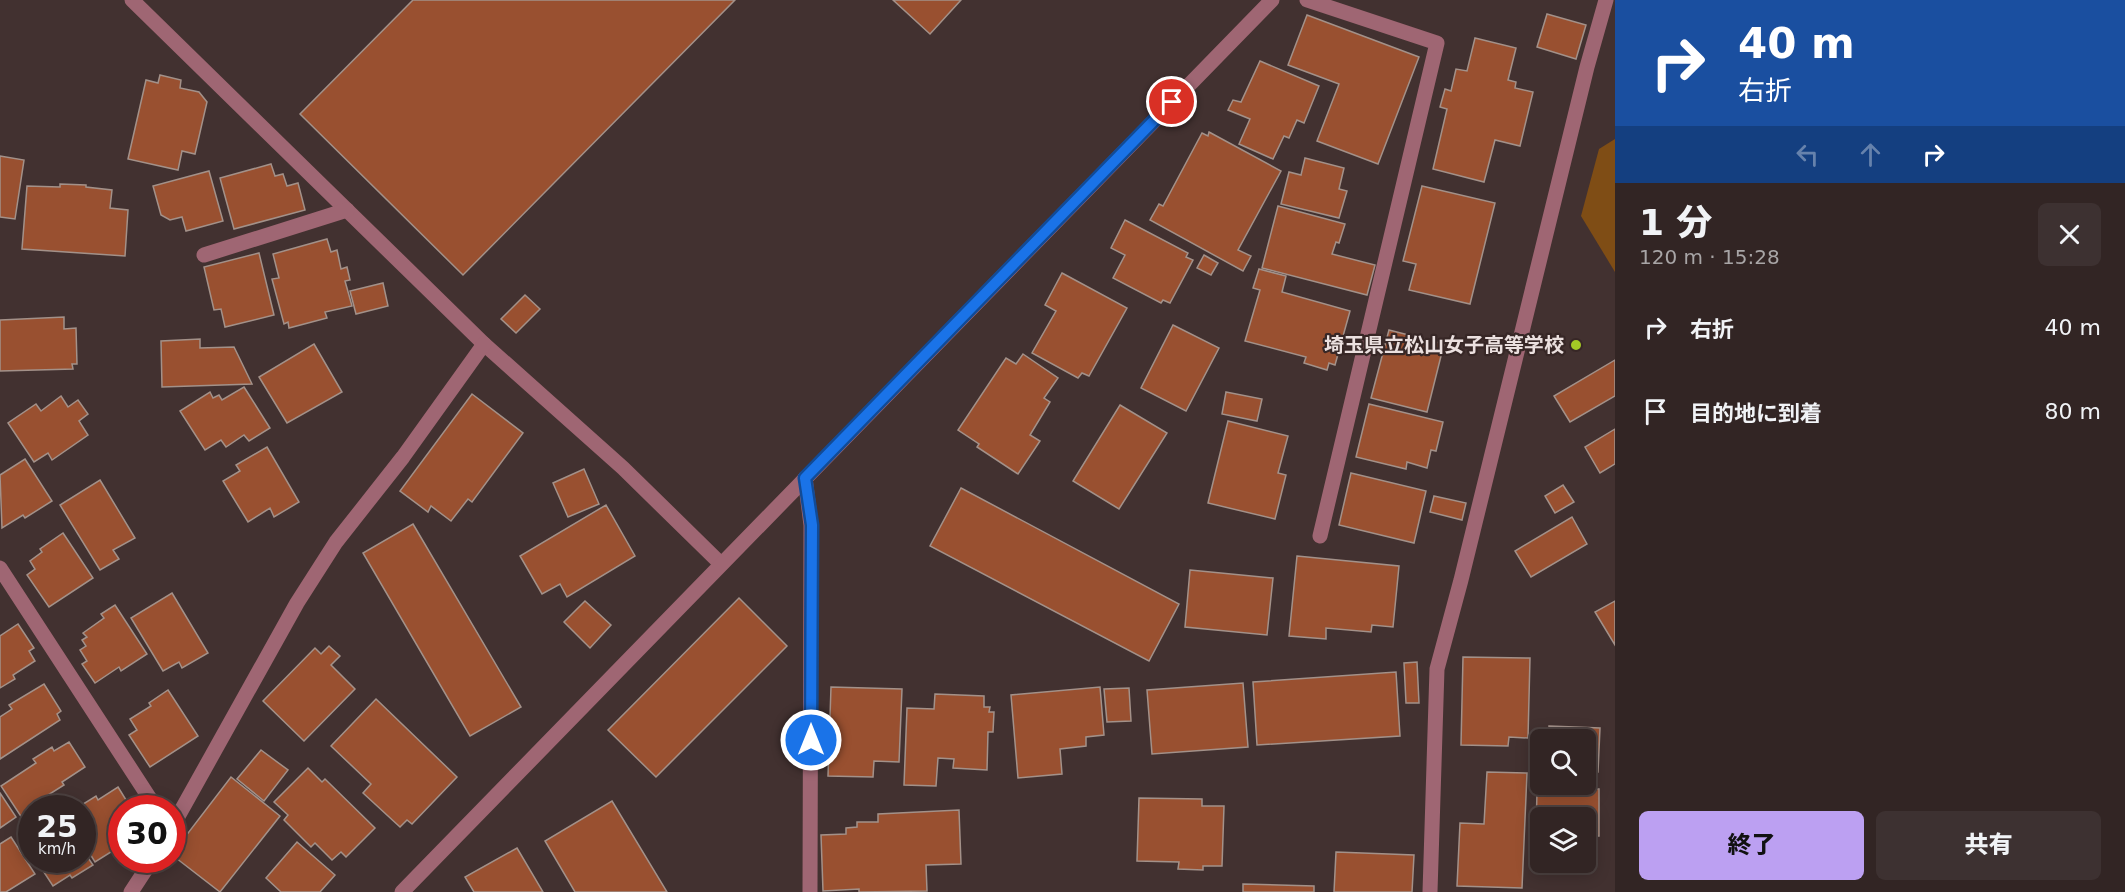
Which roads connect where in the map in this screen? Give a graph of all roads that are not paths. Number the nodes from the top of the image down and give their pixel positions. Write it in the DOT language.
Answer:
graph roads {
  1 [pos="132,0"];
  2 [pos="1272,0"];
  3 [pos="1307,0"];
  4 [pos="1606,0"];
  5 [pos="347,210"];
  6 [pos="204,255"];
  7 [pos="484,344"];
  8 [pos="805,478"];
  9 [pos="1320,536"];
  10 [pos="721,564"];
  11 [pos="0,568"];
  12 [pos="148,795"];
  13 [pos="186,802"];
  14 [pos="143,873"];
  15 [pos="131,892"];
  16 [pos="402,892"];
  17 [pos="810,892"];
  18 [pos="1430,892"];
  1 -- 5 [label="street"];
  2 -- 8 [label="street"];
  3 -- 9 [label="street"];
  4 -- 18 [label="street"];
  5 -- 6 [label="street"];
  5 -- 7 [label="street"];
  7 -- 10 [label="street"];
  7 -- 13 [label="street"];
  8 -- 10 [label="street"];
  8 -- 17 [label="street"];
  10 -- 16 [label="street"];
  11 -- 12 [label="street"];
  14 -- 15 [label="street"];
}
